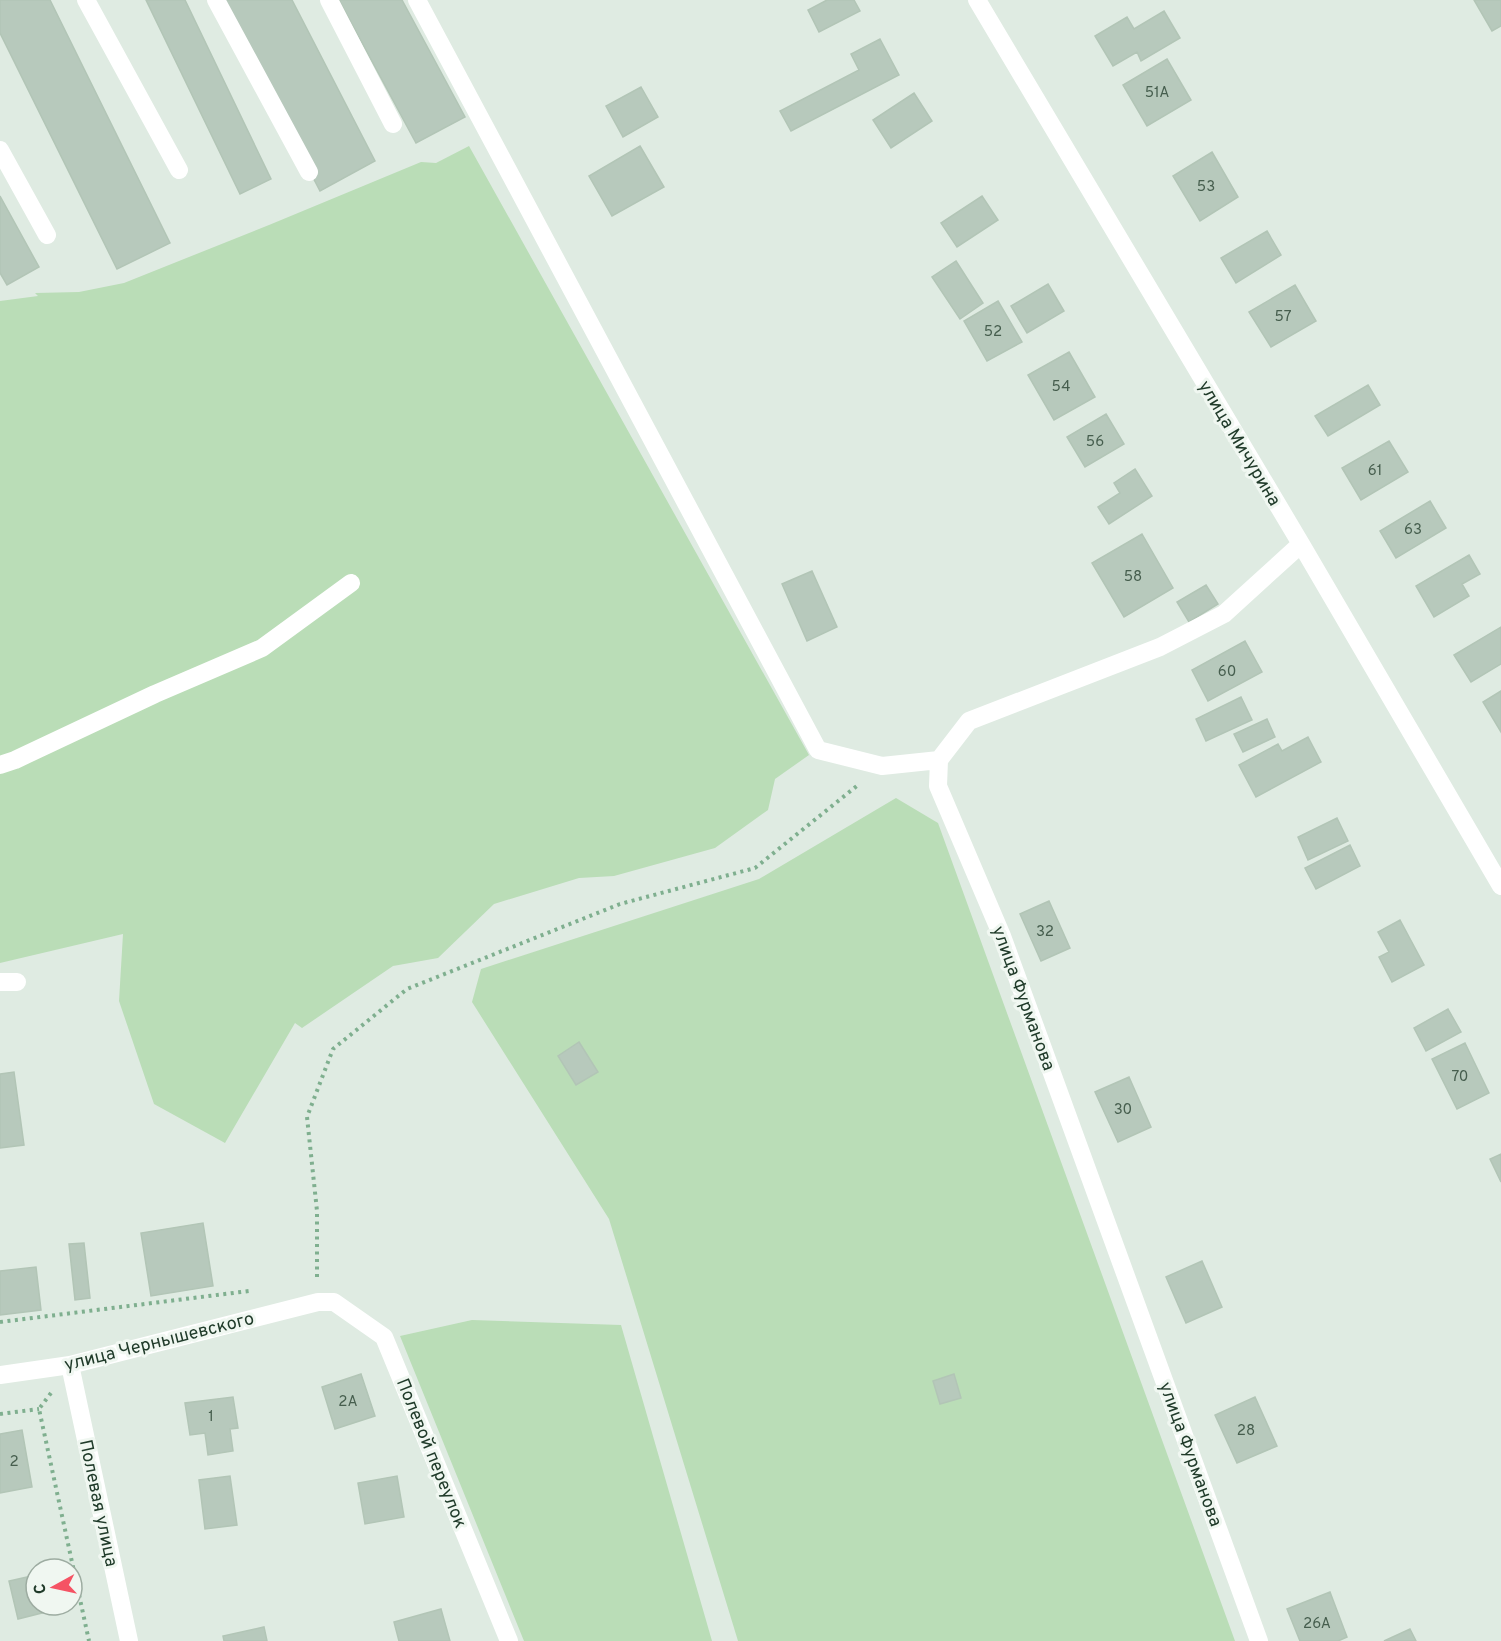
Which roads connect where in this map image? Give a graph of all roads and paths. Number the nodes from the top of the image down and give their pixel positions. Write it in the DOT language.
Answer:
graph roads {
  1 [pos="86,0"];
  2 [pos="216,0"];
  3 [pos="329,0"];
  4 [pos="417,0"];
  5 [pos="977,0"];
  6 [pos="393,124"];
  7 [pos="0,150"];
  8 [pos="179,170"];
  9 [pos="309,172"];
  10 [pos="47,235"];
  11 [pos="1301,544"];
  12 [pos="351,583"];
  13 [pos="939,760"];
  14 [pos="0,765"];
  15 [pos="882,766"];
  16 [pos="1501,886"];
  17 [pos="249,1292"];
  18 [pos="318,1302"];
  19 [pos="0,1322"];
  20 [pos="70,1365"];
  21 [pos="0,1375"];
  22 [pos="0,1414"];
  23 [pos="89,1641"];
  24 [pos="129,1641"];
  25 [pos="509,1641"];
  26 [pos="1259,1641"];
  1 -- 8 [label="street"];
  2 -- 9 [label="street"];
  3 -- 6 [label="street"];
  4 -- 15 [label="street"];
  5 -- 11 [label="street, улица Мичурина"];
  7 -- 10 [label="street"];
  11 -- 13 [label="street"];
  11 -- 16 [label="street, улица Мичурина"];
  12 -- 14 [label="street"];
  13 -- 15 [label="street"];
  13 -- 26 [label="street, улица Фурманова"];
  15 -- 18 [label="path"];
  17 -- 19 [label="path"];
  18 -- 20 [label="street, улица Чернышевского"];
  18 -- 25 [label="street, Полевой переулок"];
  20 -- 21 [label="street, улица Чернышевского"];
  20 -- 24 [label="street, Полевая улица"];
  22 -- 23 [label="path"];
}
